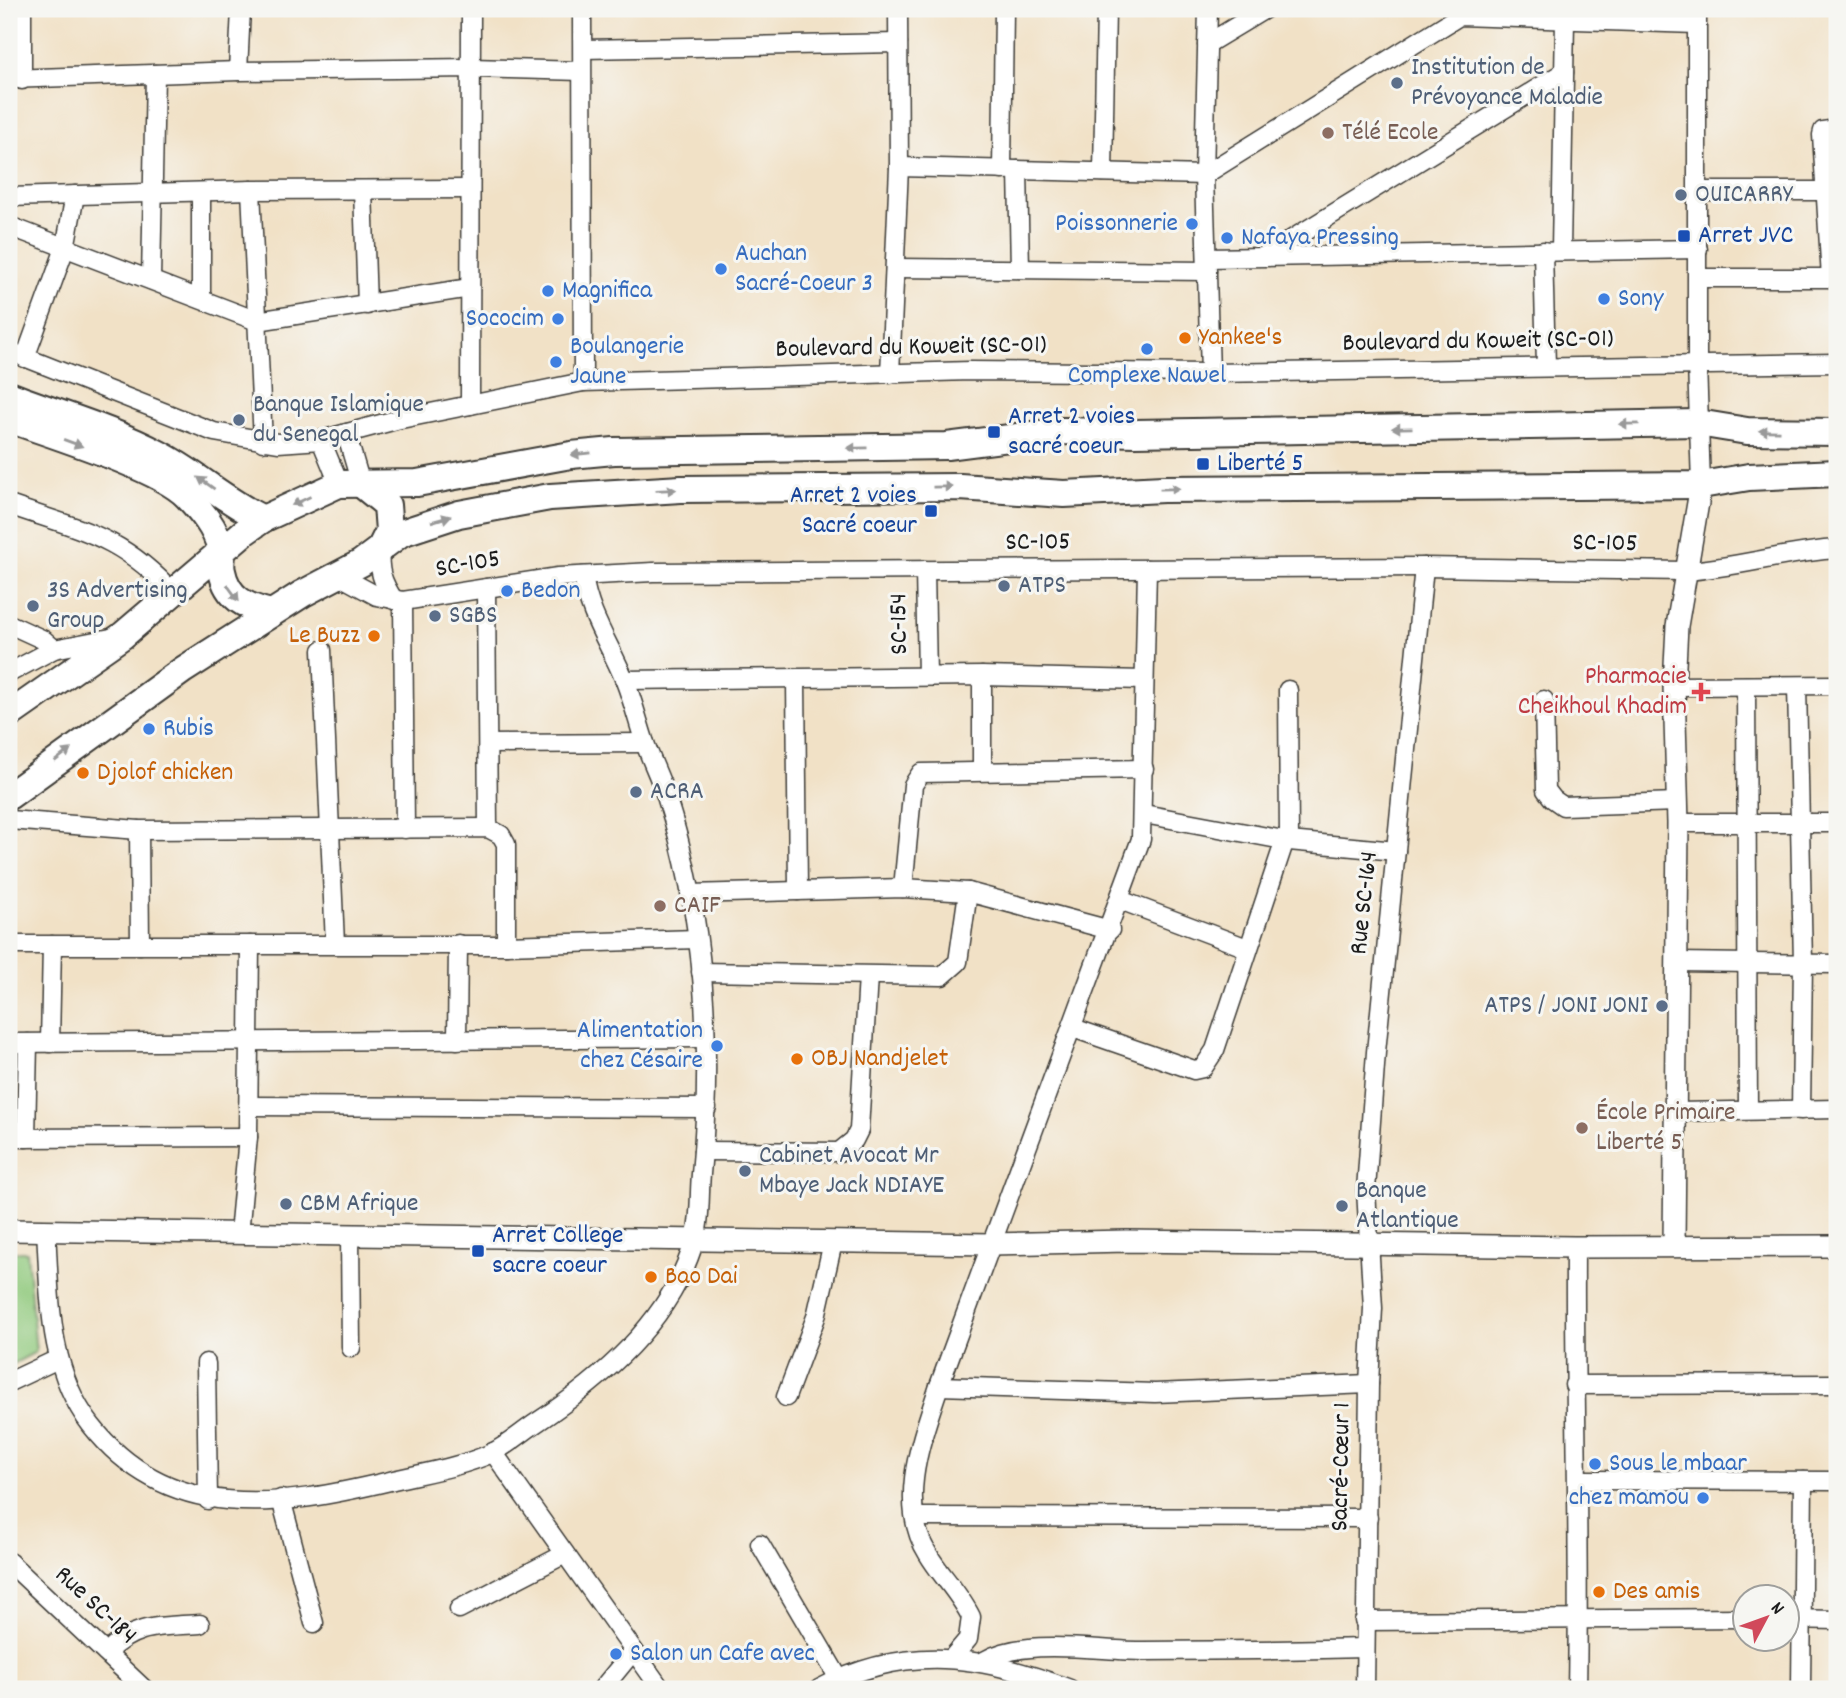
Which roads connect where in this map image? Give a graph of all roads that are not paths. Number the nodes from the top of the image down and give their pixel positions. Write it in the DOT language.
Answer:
graph roads {
  1 [pos="22,9"];
  2 [pos="241,9"];
  3 [pos="471,9"];
  4 [pos="582,9"];
  5 [pos="898,9"];
  6 [pos="1004,9"];
  7 [pos="1106,9"];
  8 [pos="1208,9"];
  9 [pos="1265,9"];
  10 [pos="1459,12"];
  11 [pos="1696,17"];
  12 [pos="1565,20"];
  13 [pos="898,43"];
  14 [pos="1207,44"];
  15 [pos="583,49"];
  16 [pos="471,68"];
  17 [pos="238,71"];
  18 [pos="581,71"];
  19 [pos="1564,72"];
  20 [pos="155,74"];
  21 [pos="15,80"];
  22 [pos="1837,129"];
  23 [pos="899,167"];
  24 [pos="1010,170"];
  25 [pos="1103,172"];
  26 [pos="1204,175"];
  27 [pos="251,190"];
  28 [pos="363,190"];
  29 [pos="470,190"];
  30 [pos="1698,191"];
  31 [pos="1824,191"];
  32 [pos="201,192"];
  33 [pos="153,193"];
  34 [pos="75,195"];
  35 [pos="9,197"];
  36 [pos="9,226"];
  37 [pos="65,248"];
  38 [pos="1698,249"];
  39 [pos="1561,250"];
  40 [pos="1543,251"];
  41 [pos="1264,256"];
  42 [pos="1207,264"];
  43 [pos="895,268"];
  44 [pos="1020,269"];
  45 [pos="1698,278"];
  46 [pos="1834,278"];
  47 [pos="151,280"];
  48 [pos="470,288"];
  49 [pos="201,299"];
  50 [pos="367,305"];
  51 [pos="257,321"];
  52 [pos="17,354"];
  53 [pos="1696,363"];
  54 [pos="1837,363"];
  55 [pos="1546,366"];
  56 [pos="1210,373"];
  57 [pos="890,374"];
  58 [pos="583,382"];
  59 [pos="9,395"];
  60 [pos="470,405"];
  61 [pos="9,419"];
  62 [pos="1698,423"];
  63 [pos="1837,432"];
  64 [pos="346,433"];
  65 [pos="321,440"];
  66 [pos="263,442"];
  67 [pos="1837,473"];
  68 [pos="350,484"];
  69 [pos="1700,485"];
  70 [pos="9,505"];
  71 [pos="263,519"];
  72 [pos="1837,548"];
  73 [pos="380,549"];
  74 [pos="222,552"];
  75 [pos="1424,567"];
  76 [pos="1147,569"];
  77 [pos="925,570"];
  78 [pos="1685,571"];
  79 [pos="340,576"];
  80 [pos="583,576"];
  81 [pos="486,588"];
  82 [pos="174,594"];
  83 [pos="398,600"];
  84 [pos="271,613"];
  85 [pos="9,624"];
  86 [pos="122,636"];
  87 [pos="54,649"];
  88 [pos="322,650"];
  89 [pos="9,673"];
  90 [pos="928,676"];
  91 [pos="982,676"];
  92 [pos="625,680"];
  93 [pos="796,680"];
  94 [pos="1144,680"];
  95 [pos="1837,685"];
  96 [pos="1746,686"];
  97 [pos="1797,686"];
  98 [pos="1674,687"];
  99 [pos="1288,691"];
  100 [pos="1544,701"];
  101 [pos="9,715"];
  102 [pos="645,743"];
  103 [pos="488,744"];
  104 [pos="1144,769"];
  105 [pos="982,771"];
  106 [pos="9,796"];
  107 [pos="1678,812"];
  108 [pos="1144,814"];
  109 [pos="9,820"];
  110 [pos="1746,823"];
  111 [pos="1800,823"];
  112 [pos="1837,823"];
  113 [pos="330,828"];
  114 [pos="488,828"];
  115 [pos="405,829"];
  116 [pos="139,830"];
  117 [pos="1287,840"];
  118 [pos="1396,851"];
  119 [pos="902,888"];
  120 [pos="798,891"];
  121 [pos="968,892"];
  122 [pos="690,894"];
  123 [pos="1120,900"];
  124 [pos="1110,930"];
  125 [pos="697,939"];
  126 [pos="335,944"];
  127 [pos="458,944"];
  128 [pos="9,945"];
  129 [pos="52,945"];
  130 [pos="140,945"];
  131 [pos="250,945"];
  132 [pos="506,945"];
  133 [pos="1247,948"];
  134 [pos="1677,962"];
  135 [pos="1747,963"];
  136 [pos="1803,963"];
  137 [pos="1837,964"];
  138 [pos="701,972"];
  139 [pos="868,976"];
  140 [pos="1073,1028"];
  141 [pos="705,1038"];
  142 [pos="457,1040"];
  143 [pos="28,1042"];
  144 [pos="250,1042"];
  145 [pos="9,1043"];
  146 [pos="50,1043"];
  147 [pos="248,1106"];
  148 [pos="707,1108"];
  149 [pos="1837,1109"];
  150 [pos="1748,1110"];
  151 [pos="1801,1110"];
  152 [pos="1677,1112"];
  153 [pos="248,1137"];
  154 [pos="17,1138"];
  155 [pos="703,1151"];
  156 [pos="9,1230"];
  157 [pos="46,1230"];
  158 [pos="239,1234"];
  159 [pos="350,1236"];
  160 [pos="695,1238"];
  161 [pos="833,1242"];
  162 [pos="991,1244"];
  163 [pos="1368,1245"];
  164 [pos="1674,1246"];
  165 [pos="1837,1246"];
  166 [pos="1575,1247"];
  167 [pos="351,1348"];
  168 [pos="58,1359"];
  169 [pos="206,1363"];
  170 [pos="9,1382"];
  171 [pos="1368,1384"];
  172 [pos="1837,1384"];
  173 [pos="1574,1385"];
  174 [pos="939,1386"];
  175 [pos="786,1397"];
  176 [pos="493,1452"];
  177 [pos="1579,1480"];
  178 [pos="1803,1481"];
  179 [pos="1837,1481"];
  180 [pos="281,1499"];
  181 [pos="208,1500"];
  182 [pos="916,1517"];
  183 [pos="1368,1518"];
  184 [pos="760,1544"];
  185 [pos="565,1554"];
  186 [pos="9,1562"];
  187 [pos="1797,1582"];
  188 [pos="459,1609"];
  189 [pos="1578,1618"];
  190 [pos="1730,1618"];
  191 [pos="1800,1619"];
  192 [pos="1837,1620"];
  193 [pos="1364,1621"];
  194 [pos="314,1623"];
  195 [pos="200,1624"];
  196 [pos="1364,1648"];
  197 [pos="633,1651"];
  198 [pos="1798,1652"];
  199 [pos="106,1653"];
  200 [pos="952,1658"];
  201 [pos="984,1661"];
  202 [pos="842,1684"];
  203 [pos="145,1689"];
  204 [pos="602,1689"];
  205 [pos="661,1689"];
  206 [pos="819,1689"];
  207 [pos="1070,1689"];
  208 [pos="1365,1689"];
  209 [pos="1577,1689"];
  210 [pos="1801,1689"];
  1 -- 21 [label="street"];
  2 -- 17 [label="street"];
  3 -- 16 [label="street"];
  4 -- 15 [label="street"];
  5 -- 13 [label="street"];
  6 -- 24 [label="street"];
  7 -- 25 [label="street"];
  8 -- 14 [label="street"];
  9 -- 14 [label="street"];
  10 -- 12 [label="street"];
  10 -- 26 [label="street"];
  11 -- 12 [label="street"];
  11 -- 30 [label="street"];
  12 -- 19 [label="street"];
  13 -- 15 [label="street"];
  13 -- 23 [label="street"];
  14 -- 26 [label="street"];
  15 -- 18 [label="street"];
  16 -- 17 [label="street"];
  16 -- 18 [label="street"];
  16 -- 29 [label="street"];
  17 -- 20 [label="street"];
  18 -- 58 [label="street"];
  19 -- 39 [label="street"];
  19 -- 41 [label="street"];
  20 -- 21 [label="street"];
  20 -- 33 [label="street"];
  22 -- 31 [label="street"];
  23 -- 24 [label="street"];
  23 -- 43 [label="street"];
  24 -- 25 [label="street"];
  24 -- 44 [label="street"];
  25 -- 26 [label="street"];
  26 -- 42 [label="street"];
  27 -- 28 [label="street"];
  27 -- 32 [label="street"];
  27 -- 51 [label="street"];
  28 -- 29 [label="street"];
  28 -- 50 [label="street"];
  29 -- 48 [label="street"];
  30 -- 31 [label="street"];
  30 -- 38 [label="street"];
  31 -- 46 [label="street"];
  32 -- 33 [label="street"];
  32 -- 49 [label="street"];
  33 -- 34 [label="street"];
  33 -- 47 [label="street"];
  34 -- 35 [label="street"];
  34 -- 37 [label="street"];
  36 -- 37 [label="street"];
  37 -- 47 [label="street"];
  37 -- 52 [label="street"];
  38 -- 39 [label="street"];
  38 -- 45 [label="street"];
  39 -- 40 [label="street"];
  40 -- 41 [label="street"];
  40 -- 55 [label="street"];
  41 -- 42 [label="street"];
  42 -- 44 [label="street"];
  42 -- 56 [label="street"];
  43 -- 44 [label="street"];
  43 -- 57 [label="street"];
  45 -- 46 [label="street"];
  45 -- 53 [label="street"];
  47 -- 49 [label="street"];
  48 -- 50 [label="street"];
  48 -- 60 [label="street"];
  49 -- 51 [label="street"];
  50 -- 51 [label="street"];
  51 -- 66 [label="street"];
  52 -- 66 [label="street, Boulevard du Koweit (SC-01)"];
  53 -- 54 [label="street, Boulevard du Koweit (SC-01)"];
  53 -- 55 [label="street, Boulevard du Koweit (SC-01)"];
  53 -- 62 [label="street"];
  55 -- 56 [label="street, Boulevard du Koweit (SC-01)"];
  56 -- 57 [label="street, Boulevard du Koweit (SC-01)"];
  57 -- 58 [label="street, Boulevard du Koweit (SC-01)"];
  58 -- 60 [label="street, Boulevard du Koweit (SC-01)"];
  71 -- 59 [label="main road, one-way"];
  60 -- 64 [label="street, Boulevard du Koweit (SC-01)"];
  61 -- 74 [label="main road, one-way"];
  63 -- 62 [label="main road, one-way"];
  62 -- 68 [label="main road, one-way"];
  62 -- 69 [label="street"];
  64 -- 65 [label="street, Boulevard du Koweit (SC-01)"];
  64 -- 68 [label="street"];
  65 -- 66 [label="street, Boulevard du Koweit (SC-01)"];
  65 -- 68 [label="street"];
  67 -- 69 [label="main road"];
  68 -- 71 [label="main road, one-way"];
  68 -- 73 [label="main road"];
  73 -- 69 [label="main road, one-way"];
  69 -- 78 [label="street"];
  70 -- 82 [label="street"];
  71 -- 74 [label="main road"];
  72 -- 78 [label="street, SC-105"];
  73 -- 79 [label="main road"];
  73 -- 83 [label="street"];
  74 -- 82 [label="main road"];
  74 -- 84 [label="main road, one-way"];
  75 -- 76 [label="street, SC-105"];
  75 -- 78 [label="street, SC-105"];
  75 -- 118 [label="street, Rue SC-164"];
  76 -- 77 [label="street, SC-105"];
  76 -- 94 [label="street"];
  77 -- 80 [label="street, SC-105"];
  77 -- 90 [label="street, SC-154"];
  78 -- 98 [label="street"];
  79 -- 83 [label="street, SC-105"];
  79 -- 84 [label="main road"];
  80 -- 81 [label="street, SC-105"];
  80 -- 92 [label="street"];
  81 -- 83 [label="street, SC-105"];
  81 -- 103 [label="street"];
  82 -- 86 [label="main road"];
  83 -- 115 [label="street"];
  106 -- 84 [label="main road, one-way"];
  85 -- 87 [label="street"];
  86 -- 87 [label="street"];
  86 -- 101 [label="main road"];
  87 -- 89 [label="street"];
  88 -- 113 [label="street"];
  90 -- 91 [label="street"];
  90 -- 93 [label="street"];
  91 -- 94 [label="street"];
  91 -- 105 [label="street"];
  92 -- 93 [label="street"];
  92 -- 102 [label="street"];
  93 -- 120 [label="street"];
  94 -- 104 [label="street"];
  95 -- 97 [label="street"];
  96 -- 97 [label="street"];
  96 -- 98 [label="street"];
  96 -- 110 [label="street"];
  97 -- 111 [label="street"];
  98 -- 107 [label="street"];
  99 -- 117 [label="street"];
  100 -- 107 [label="street"];
  102 -- 103 [label="street"];
  102 -- 122 [label="street"];
  103 -- 114 [label="street"];
  104 -- 105 [label="street"];
  104 -- 108 [label="street"];
  105 -- 119 [label="street"];
  107 -- 110 [label="street"];
  107 -- 134 [label="street"];
  108 -- 117 [label="street"];
  108 -- 123 [label="street"];
  109 -- 116 [label="street"];
  110 -- 111 [label="street"];
  110 -- 135 [label="street"];
  111 -- 112 [label="street"];
  111 -- 136 [label="street"];
  113 -- 115 [label="street"];
  113 -- 116 [label="street"];
  113 -- 126 [label="street"];
  114 -- 115 [label="street"];
  114 -- 132 [label="street"];
  116 -- 130 [label="street"];
  117 -- 118 [label="street"];
  117 -- 133 [label="street"];
  118 -- 163 [label="street, Rue SC-164"];
  119 -- 120 [label="street"];
  119 -- 121 [label="street"];
  120 -- 122 [label="street"];
  121 -- 124 [label="street"];
  121 -- 139 [label="street"];
  122 -- 125 [label="street"];
  123 -- 124 [label="street"];
  123 -- 133 [label="street"];
  124 -- 140 [label="street"];
  125 -- 132 [label="street"];
  125 -- 138 [label="street"];
  126 -- 127 [label="street"];
  126 -- 131 [label="street"];
  127 -- 132 [label="street"];
  127 -- 142 [label="street"];
  128 -- 129 [label="street"];
  129 -- 130 [label="street"];
  129 -- 146 [label="street"];
  130 -- 131 [label="street"];
  131 -- 144 [label="street"];
  133 -- 140 [label="street"];
  134 -- 135 [label="street"];
  134 -- 152 [label="street"];
  135 -- 136 [label="street"];
  135 -- 150 [label="street"];
  136 -- 137 [label="street"];
  136 -- 151 [label="street"];
  138 -- 139 [label="street"];
  138 -- 141 [label="street"];
  139 -- 155 [label="street"];
  140 -- 162 [label="street"];
  141 -- 142 [label="street"];
  141 -- 148 [label="street"];
  142 -- 144 [label="street"];
  143 -- 145 [label="street"];
  143 -- 146 [label="street"];
  143 -- 154 [label="street"];
  144 -- 146 [label="street"];
  144 -- 147 [label="street"];
  147 -- 148 [label="street"];
  147 -- 153 [label="street"];
  148 -- 155 [label="street"];
  149 -- 151 [label="street"];
  150 -- 151 [label="street"];
  150 -- 152 [label="street"];
  152 -- 164 [label="street"];
  153 -- 154 [label="street"];
  153 -- 158 [label="street"];
  155 -- 160 [label="street"];
  156 -- 157 [label="street"];
  157 -- 158 [label="street"];
  157 -- 168 [label="street"];
  158 -- 159 [label="street"];
  159 -- 160 [label="street"];
  159 -- 167 [label="street"];
  160 -- 161 [label="street"];
  160 -- 176 [label="street"];
  161 -- 162 [label="street"];
  161 -- 175 [label="street"];
  162 -- 163 [label="street"];
  162 -- 174 [label="street"];
  163 -- 166 [label="street"];
  163 -- 171 [label="street, Sacré-Cœur 1"];
  164 -- 165 [label="street"];
  164 -- 166 [label="street"];
  166 -- 173 [label="street"];
  168 -- 170 [label="street"];
  168 -- 181 [label="street"];
  169 -- 181 [label="street"];
  171 -- 174 [label="street"];
  171 -- 183 [label="street, Sacré-Cœur 1"];
  172 -- 173 [label="street"];
  173 -- 177 [label="street"];
  174 -- 182 [label="street"];
  176 -- 180 [label="street"];
  176 -- 185 [label="street"];
  177 -- 178 [label="street"];
  177 -- 189 [label="street"];
  178 -- 179 [label="street"];
  178 -- 187 [label="street"];
  180 -- 181 [label="street"];
  180 -- 194 [label="street"];
  182 -- 183 [label="street"];
  182 -- 200 [label="street"];
  183 -- 193 [label="street, Sacré-Cœur 1"];
  184 -- 202 [label="street"];
  185 -- 188 [label="street"];
  185 -- 197 [label="street"];
  186 -- 199 [label="street, Rue SC-184"];
  189 -- 190 [label="street"];
  189 -- 193 [label="street"];
  189 -- 209 [label="street"];
  191 -- 192 [label="street"];
  193 -- 196 [label="street, Sacré-Cœur 1"];
  195 -- 199 [label="street"];
  196 -- 201 [label="street"];
  196 -- 208 [label="street, Sacré-Cœur 1"];
  197 -- 204 [label="street"];
  197 -- 205 [label="street"];
  198 -- 210 [label="street"];
  199 -- 203 [label="street, Rue SC-184"];
  200 -- 201 [label="street"];
  200 -- 202 [label="street"];
  201 -- 207 [label="street"];
  202 -- 206 [label="street"];
}
